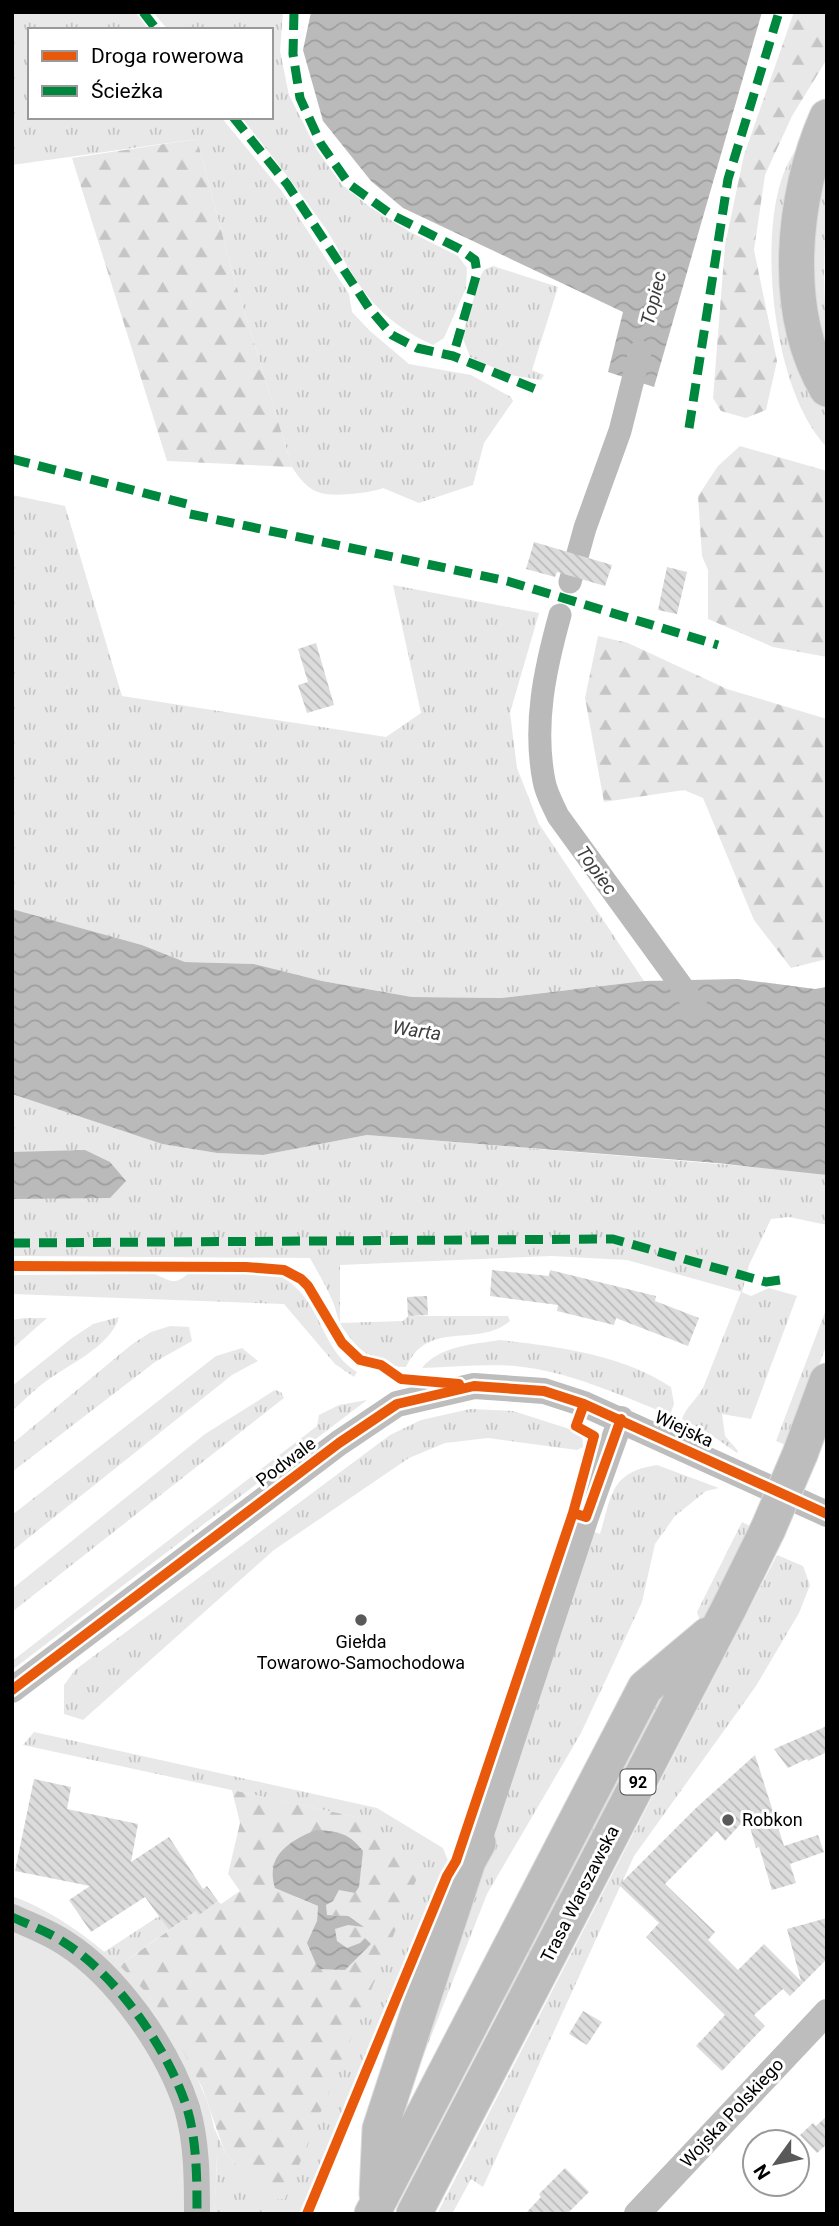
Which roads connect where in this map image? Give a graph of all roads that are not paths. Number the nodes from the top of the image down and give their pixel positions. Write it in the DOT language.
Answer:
graph roads {
  1 [pos="827,117"];
  2 [pos="827,389"];
  3 [pos="827,1381"];
  4 [pos="621,1419"];
  5 [pos="827,1514"];
  6 [pos="719,1626"];
  7 [pos="12,1690"];
  8 [pos="478,1843"];
  9 [pos="12,1917"];
  10 [pos="827,2012"];
  11 [pos="374,2209"];
  12 [pos="197,2214"];
  13 [pos="414,2214"];
  14 [pos="636,2214"];
  1 -- 2 [label="main road"];
  3 -- 6 [label="main road, Trasa Warszawska / 92, bridge"];
  4 -- 5 [label="street, Wiejska"];
  4 -- 7 [label="street, Podwale"];
  4 -- 8 [label="street"];
  6 -- 11 [label="main road, Trasa Warszawska / 92"];
  6 -- 13 [label="main road, Trasa Warszawska / 92"];
  8 -- 11 [label="main road"];
  9 -- 12 [label="street"];
  10 -- 14 [label="street, Wojska Polskiego"];
}
